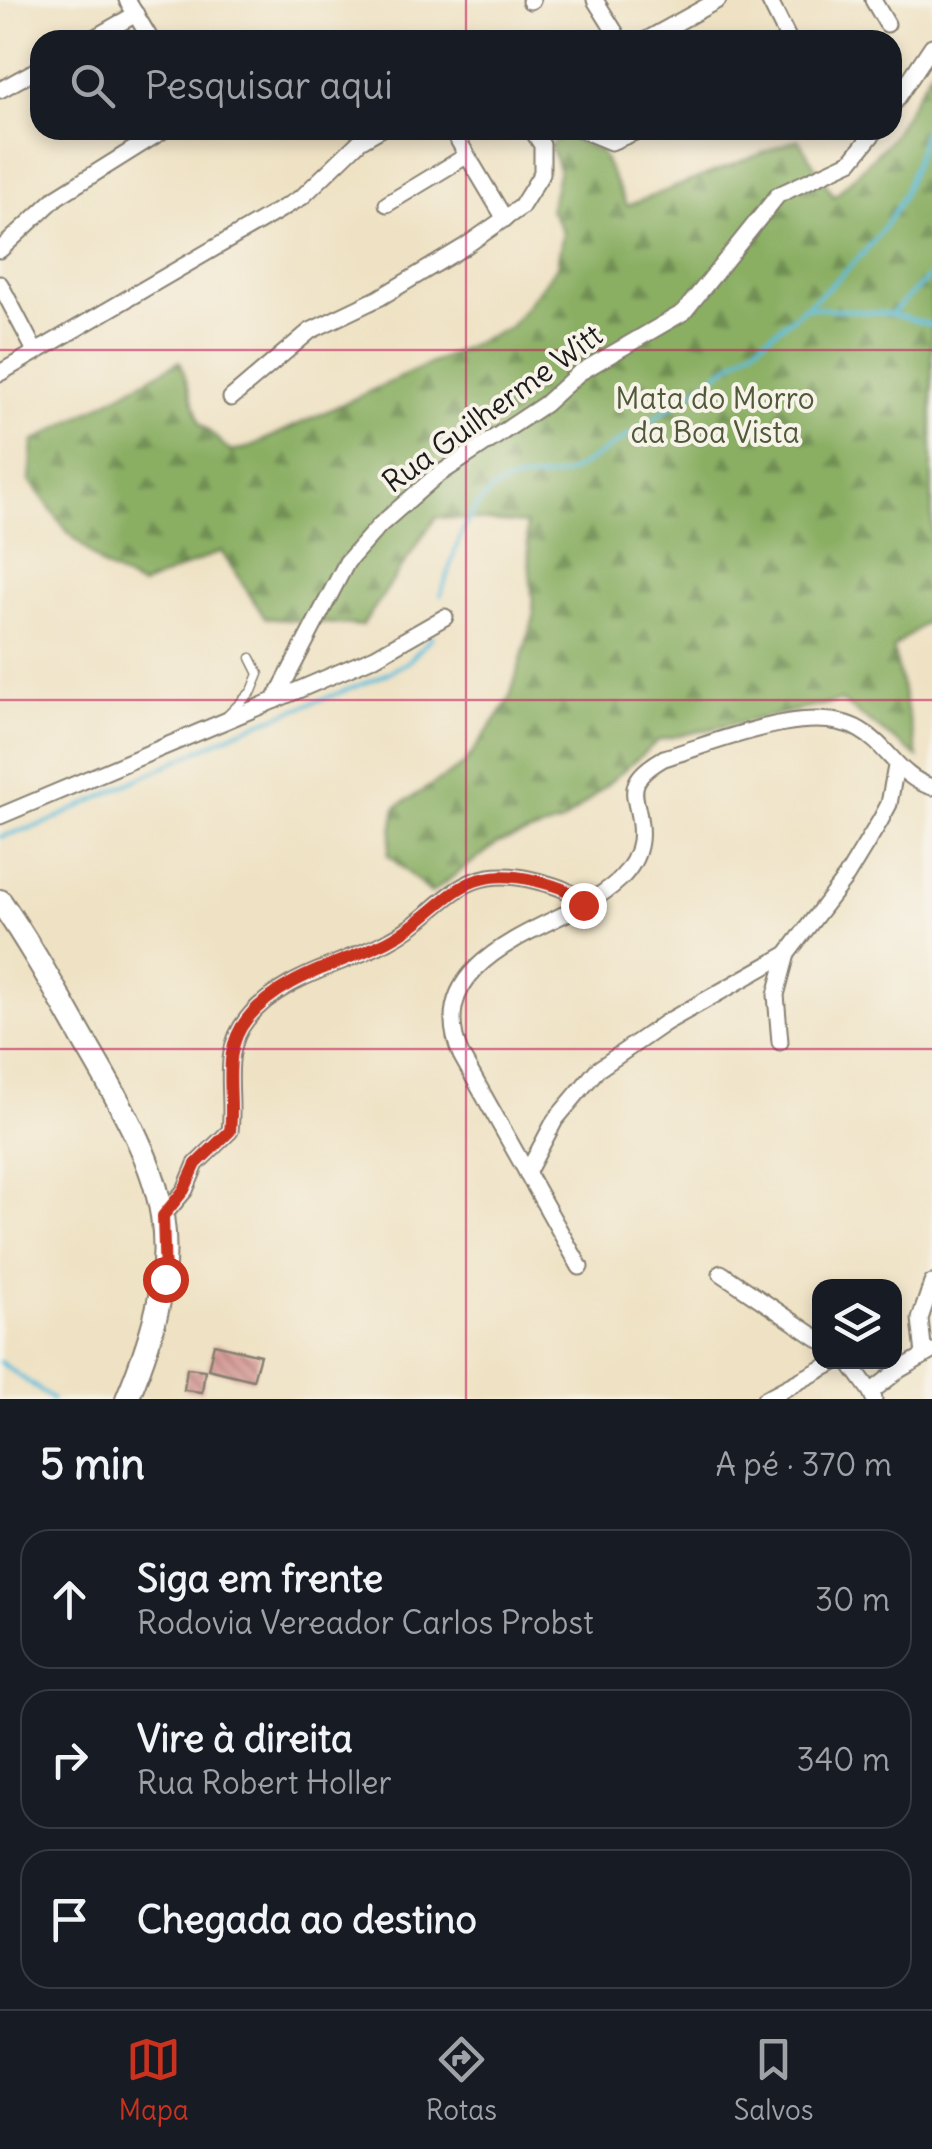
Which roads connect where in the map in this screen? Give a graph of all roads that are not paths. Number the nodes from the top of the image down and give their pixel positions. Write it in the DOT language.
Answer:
graph roads {
  1 [pos="595,0"];
  2 [pos="718,0"];
  3 [pos="769,0"];
  4 [pos="872,0"];
  5 [pos="131,7"];
  6 [pos="887,24"];
  7 [pos="102,30"];
  8 [pos="145,30"];
  9 [pos="614,30"];
  10 [pos="664,30"];
  11 [pos="783,30"];
  12 [pos="932,46"];
  13 [pos="30,74"];
  14 [pos="0,90"];
  15 [pos="902,91"];
  16 [pos="148,140"];
  17 [pos="353,140"];
  18 [pos="457,140"];
  19 [pos="539,140"];
  20 [pos="868,140"];
  21 [pos="466,156"];
  22 [pos="387,204"];
  23 [pos="505,219"];
  24 [pos="0,250"];
  25 [pos="0,284"];
  26 [pos="35,351"];
  27 [pos="0,374"];
  28 [pos="231,398"];
  29 [pos="446,617"];
  30 [pos="252,658"];
  31 [pos="274,700"];
  32 [pos="221,722"];
  33 [pos="896,766"];
  34 [pos="932,787"];
  35 [pos="0,816"];
  36 [pos="0,901"];
  37 [pos="583,905"];
  38 [pos="787,954"];
  39 [pos="747,976"];
  40 [pos="777,987"];
  41 [pos="780,1042"];
  42 [pos="527,1174"];
  43 [pos="163,1216"];
  44 [pos="580,1267"];
  45 [pos="721,1274"];
  46 [pos="932,1283"];
  47 [pos="812,1335"];
  48 [pos="928,1353"];
  49 [pos="822,1369"];
  50 [pos="855,1369"];
  51 [pos="872,1396"];
  52 [pos="128,1399"];
  53 [pos="765,1399"];
  1 -- 9 [label="street"];
  2 -- 10 [label="street"];
  3 -- 11 [label="street"];
  4 -- 6 [label="street"];
  5 -- 7 [label="street"];
  5 -- 8 [label="street"];
  12 -- 15 [label="street"];
  13 -- 14 [label="street"];
  16 -- 24 [label="street"];
  17 -- 26 [label="street"];
  18 -- 21 [label="street"];
  19 -- 23 [label="street"];
  20 -- 31 [label="street, Rua Guilherme Witt"];
  21 -- 22 [label="street"];
  21 -- 23 [label="street"];
  23 -- 28 [label="street"];
  25 -- 26 [label="street"];
  26 -- 27 [label="street"];
  29 -- 31 [label="street"];
  30 -- 32 [label="lane"];
  31 -- 32 [label="street"];
  32 -- 35 [label="street"];
  33 -- 34 [label="street"];
  33 -- 37 [label="street"];
  33 -- 38 [label="street"];
  36 -- 43 [label="main road"];
  37 -- 42 [label="street"];
  37 -- 43 [label="street"];
  38 -- 39 [label="street"];
  38 -- 40 [label="street"];
  39 -- 40 [label="street"];
  39 -- 42 [label="street"];
  40 -- 41 [label="street"];
  42 -- 44 [label="street"];
  43 -- 52 [label="main road"];
  45 -- 47 [label="street"];
  46 -- 48 [label="street"];
  48 -- 51 [label="street"];
  49 -- 53 [label="street"];
  50 -- 51 [label="street"];
}
